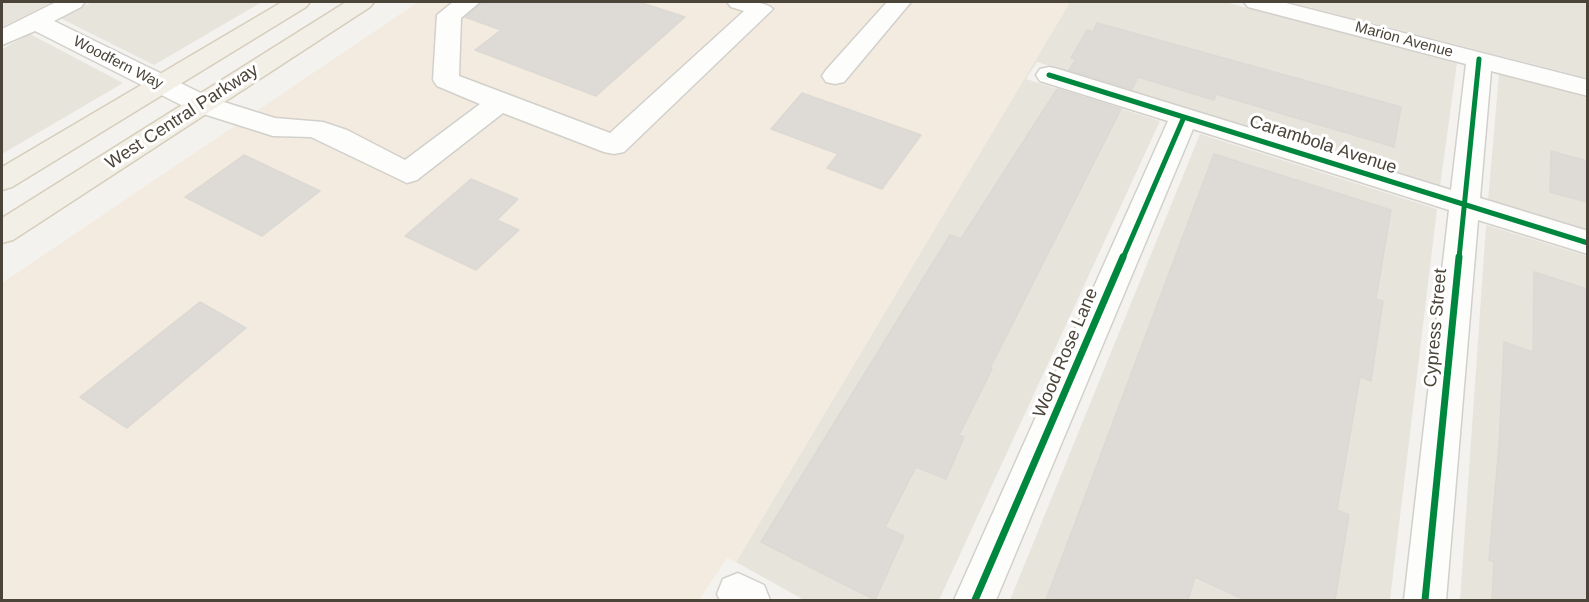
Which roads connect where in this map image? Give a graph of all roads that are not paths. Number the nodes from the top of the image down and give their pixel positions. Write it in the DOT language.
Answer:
graph roads {
  1 [pos="73,2"];
  2 [pos="298,2"];
  3 [pos="362,2"];
  4 [pos="468,2"];
  5 [pos="739,2"];
  6 [pos="899,2"];
  7 [pos="1256,2"];
  8 [pos="35,21"];
  9 [pos="2,38"];
  10 [pos="1479,60"];
  11 [pos="1049,75"];
  12 [pos="835,76"];
  13 [pos="160,85"];
  14 [pos="1587,88"];
  15 [pos="500,102"];
  16 [pos="201,104"];
  17 [pos="1184,117"];
  18 [pos="2,180"];
  19 [pos="1463,205"];
  20 [pos="2,232"];
  21 [pos="1587,243"];
  22 [pos="975,600"];
  23 [pos="1425,600"];
  1 -- 8 [label="street"];
  2 -- 13 [label="main road, West Central Parkway"];
  3 -- 16 [label="main road, West Central Parkway"];
  4 -- 15 [label="street"];
  5 -- 15 [label="street"];
  6 -- 12 [label="street"];
  7 -- 10 [label="street, Marion Avenue"];
  8 -- 9 [label="street"];
  8 -- 13 [label="street, Woodfern Way"];
  10 -- 14 [label="street, Marion Avenue"];
  10 -- 19 [label="street, Cypress Street"];
  11 -- 17 [label="street, Carambola Avenue"];
  13 -- 16 [label="street, Woodfern Way"];
  13 -- 18 [label="main road, West Central Parkway"];
  15 -- 16 [label="street, Woodfern Way"];
  16 -- 20 [label="main road, West Central Parkway"];
  17 -- 19 [label="street, Carambola Avenue"];
  17 -- 22 [label="street, Wood Rose Lane"];
  19 -- 21 [label="street, Carambola Avenue"];
  19 -- 23 [label="street, Cypress Street"];
}
